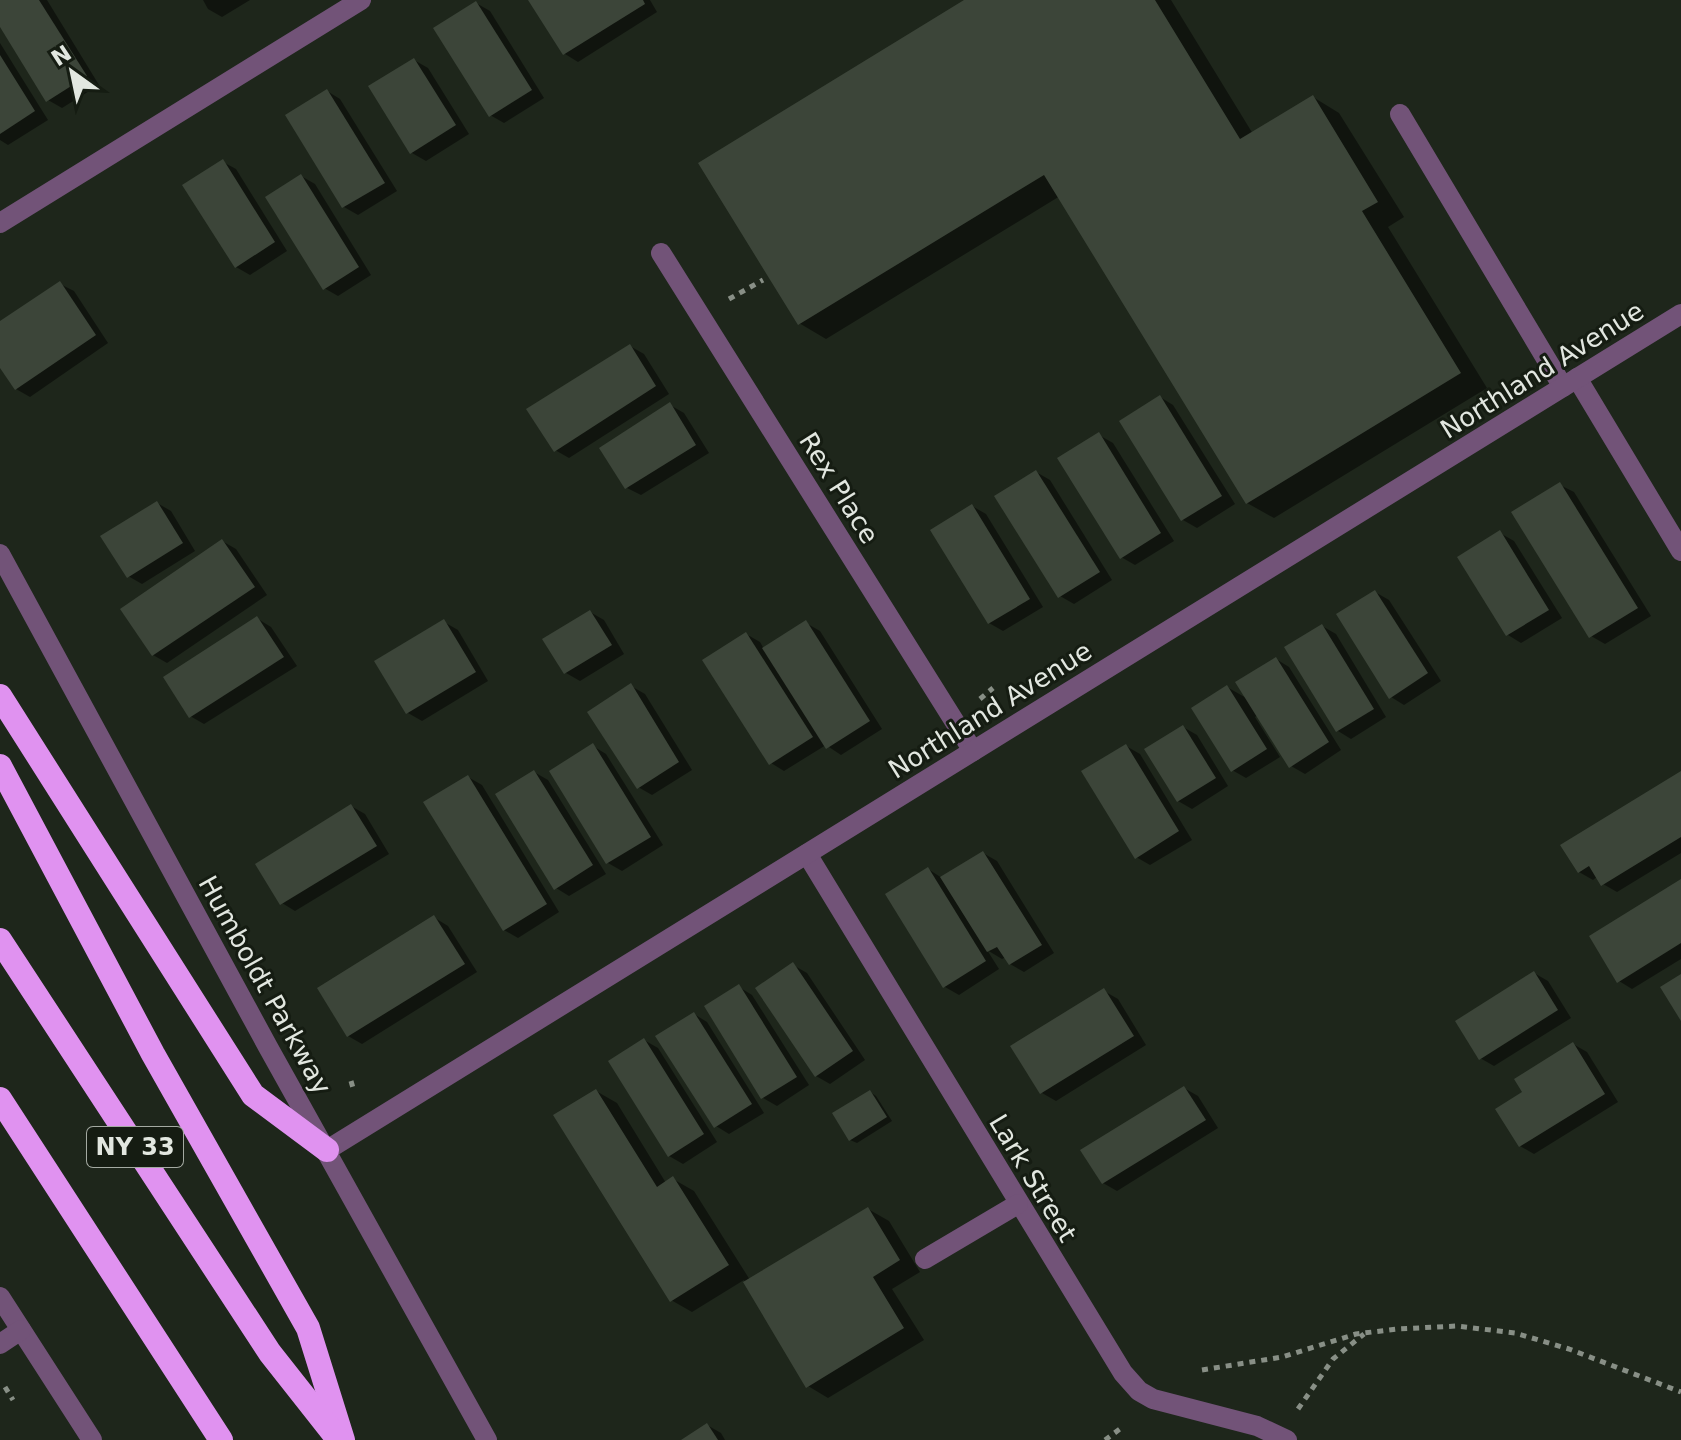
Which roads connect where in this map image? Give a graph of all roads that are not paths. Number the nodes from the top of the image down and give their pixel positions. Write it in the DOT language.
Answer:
graph roads {
  1 [pos="361,0"];
  2 [pos="1400,114"];
  3 [pos="0,223"];
  4 [pos="661,253"];
  5 [pos="1681,314"];
  6 [pos="1570,383"];
  7 [pos="1681,551"];
  8 [pos="0,554"];
  9 [pos="0,696"];
  10 [pos="973,751"];
  11 [pos="0,766"];
  12 [pos="807,854"];
  13 [pos="0,940"];
  14 [pos="0,1099"];
  15 [pos="327,1150"];
  16 [pos="1018,1204"];
  17 [pos="925,1259"];
  18 [pos="0,1297"];
  19 [pos="21,1330"];
  20 [pos="0,1344"];
  21 [pos="92,1440"];
  22 [pos="221,1440"];
  23 [pos="341,1440"];
  24 [pos="487,1440"];
  25 [pos="1287,1440"];
  1 -- 3 [label="street"];
  2 -- 6 [label="street"];
  4 -- 10 [label="street, Rex Place"];
  5 -- 6 [label="street, Northland Avenue"];
  6 -- 7 [label="street"];
  6 -- 10 [label="street, Northland Avenue"];
  8 -- 15 [label="street, Humboldt Parkway"];
  9 -- 15 [label="highway"];
  10 -- 12 [label="street, Northland Avenue"];
  11 -- 23 [label="highway"];
  12 -- 15 [label="street, Northland Avenue"];
  12 -- 16 [label="street, Lark Street"];
  13 -- 23 [label="highway, NY 33"];
  14 -- 22 [label="highway, NY 33"];
  15 -- 24 [label="street, Humboldt Parkway"];
  16 -- 17 [label="street"];
  16 -- 25 [label="street, Lark Street"];
  18 -- 19 [label="street"];
  19 -- 20 [label="street"];
  19 -- 21 [label="street"];
}
